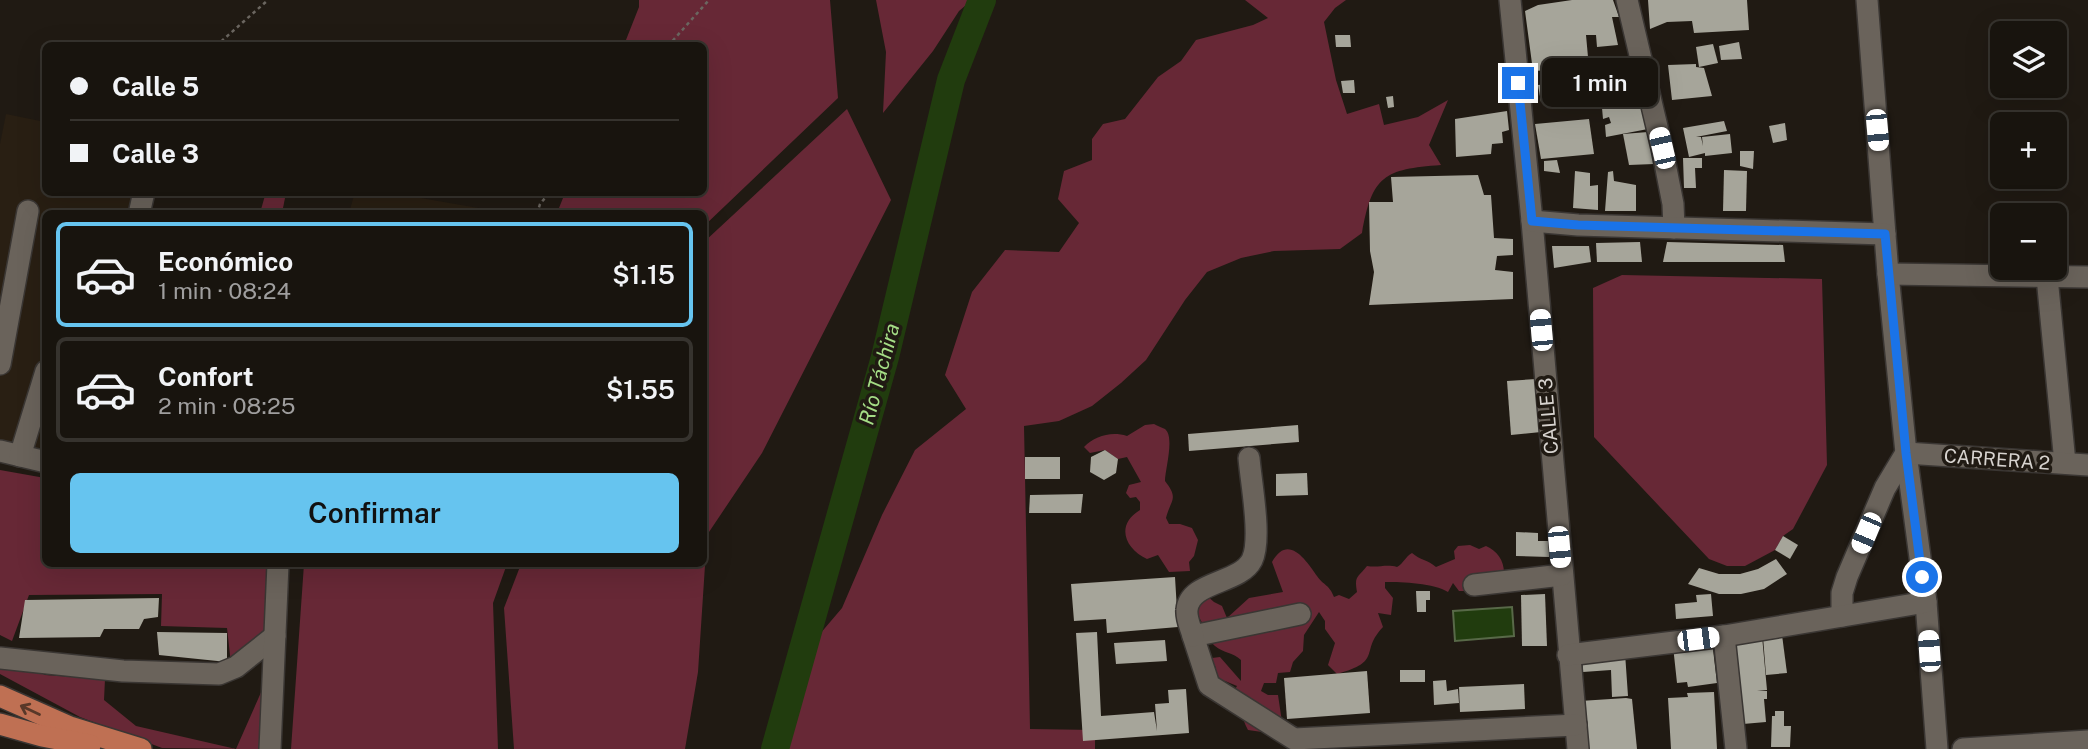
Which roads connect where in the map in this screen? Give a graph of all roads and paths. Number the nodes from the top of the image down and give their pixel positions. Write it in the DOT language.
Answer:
graph roads {
  1 [pos="268,0"];
  2 [pos="709,0"];
  3 [pos="1510,0"];
  4 [pos="1628,0"];
  5 [pos="1867,0"];
  6 [pos="221,42"];
  7 [pos="672,42"];
  8 [pos="28,211"];
  9 [pos="1532,221"];
  10 [pos="1674,228"];
  11 [pos="1885,234"];
  12 [pos="1888,274"];
  13 [pos="1990,276"];
  14 [pos="2067,277"];
  15 [pos="2088,277"];
  16 [pos="2047,280"];
  17 [pos="0,364"];
  18 [pos="42,380"];
  19 [pos="10,453"];
  20 [pos="1906,453"];
  21 [pos="1249,458"];
  22 [pos="42,461"];
  23 [pos="2065,463"];
  24 [pos="2088,465"];
  25 [pos="278,567"];
  26 [pos="1562,575"];
  27 [pos="1474,585"];
  28 [pos="1926,602"];
  29 [pos="1300,614"];
  30 [pos="1842,616"];
  31 [pos="275,636"];
  32 [pos="1193,636"];
  33 [pos="1724,636"];
  34 [pos="1568,655"];
  35 [pos="0,658"];
  36 [pos="0,696"];
  37 [pos="0,724"];
  38 [pos="1576,725"];
  39 [pos="2088,741"];
  40 [pos="133,749"];
  41 [pos="141,749"];
  42 [pos="270,749"];
  43 [pos="1578,749"];
  44 [pos="1737,749"];
  45 [pos="1937,749"];
  46 [pos="1963,749"];
  1 -- 6 [label="path"];
  2 -- 7 [label="path"];
  3 -- 9 [label="street, CALLE 3"];
  4 -- 10 [label="street"];
  5 -- 11 [label="street"];
  8 -- 17 [label="street"];
  9 -- 10 [label="street"];
  9 -- 26 [label="street, CALLE 3"];
  10 -- 11 [label="street"];
  11 -- 12 [label="street"];
  12 -- 13 [label="street"];
  12 -- 20 [label="street"];
  14 -- 15 [label="street"];
  16 -- 23 [label="street"];
  18 -- 19 [label="street"];
  19 -- 22 [label="street"];
  20 -- 23 [label="street, CARRERA 2"];
  20 -- 28 [label="street"];
  20 -- 30 [label="street"];
  21 -- 32 [label="street"];
  23 -- 24 [label="street, CARRERA 2"];
  25 -- 31 [label="street"];
  26 -- 27 [label="street"];
  26 -- 34 [label="street, CALLE 3"];
  28 -- 30 [label="street"];
  28 -- 45 [label="street"];
  29 -- 32 [label="street"];
  30 -- 33 [label="street"];
  31 -- 35 [label="street"];
  31 -- 42 [label="street"];
  32 -- 38 [label="street"];
  33 -- 34 [label="street"];
  33 -- 44 [label="street"];
  34 -- 38 [label="street, CALLE 3"];
  41 -- 36 [label="highway, one-way"];
  37 -- 40 [label="highway"];
  38 -- 43 [label="street, CALLE 3"];
  39 -- 46 [label="street"];
}
